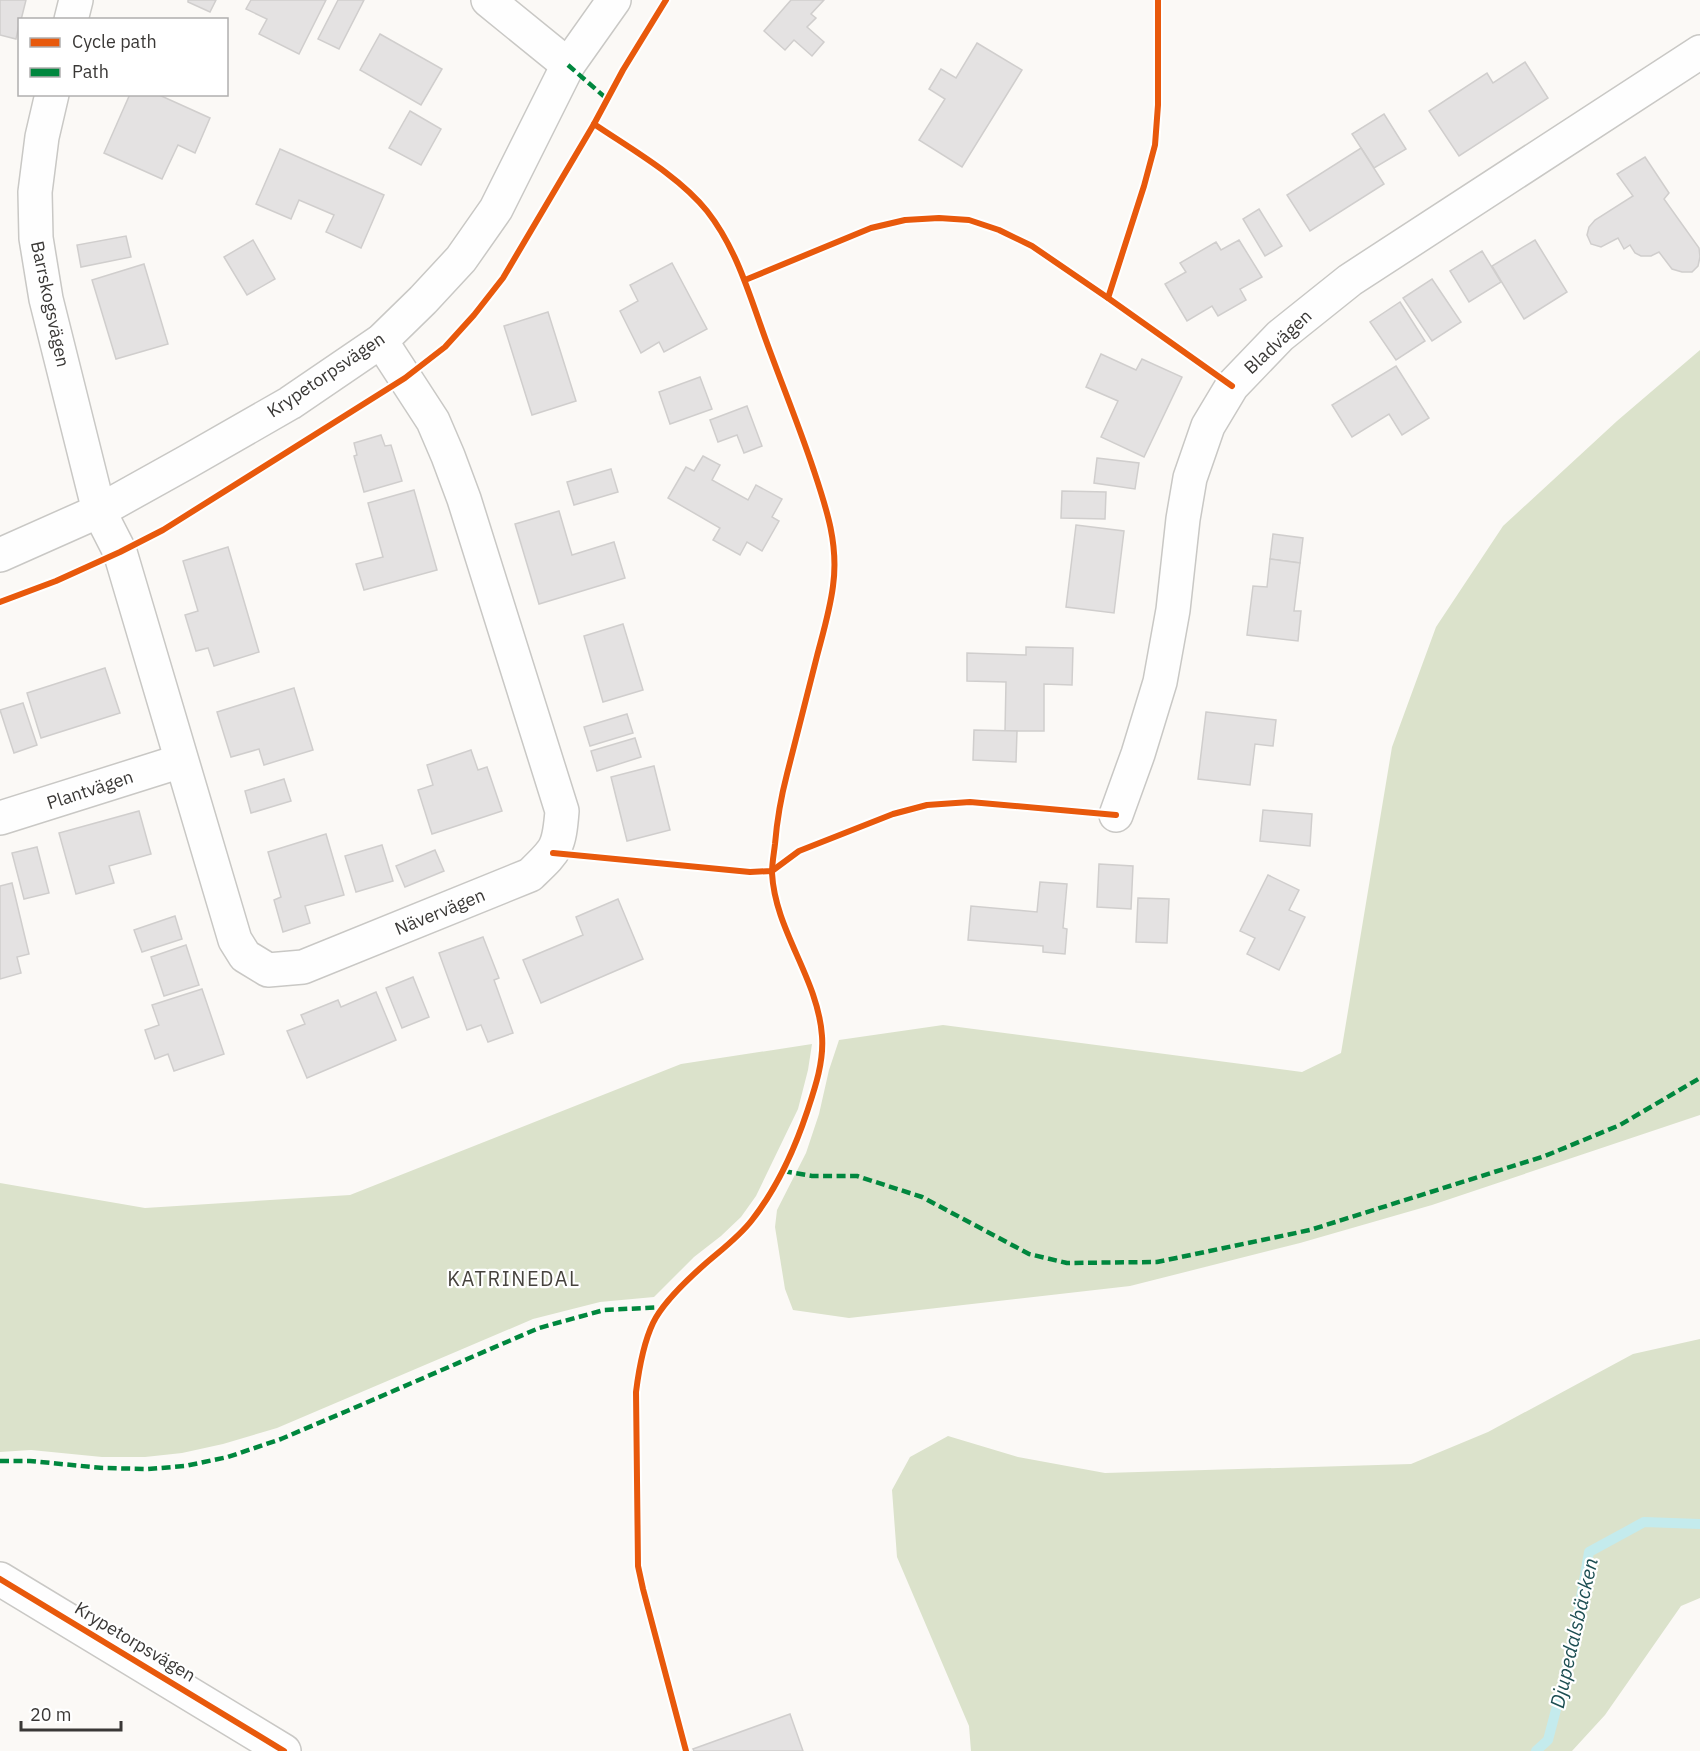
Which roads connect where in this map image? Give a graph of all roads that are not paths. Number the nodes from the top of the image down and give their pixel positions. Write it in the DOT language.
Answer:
graph roads {
  1 [pos="76,0"];
  2 [pos="489,0"];
  3 [pos="614,0"];
  4 [pos="72,18"];
  5 [pos="1700,52"];
  6 [pos="568,65"];
  7 [pos="52,96"];
  8 [pos="381,341"];
  9 [pos="99,511"];
  10 [pos="0,555"];
  11 [pos="181,761"];
  12 [pos="1116,815"];
  13 [pos="0,818"];
  14 [pos="0,1579"];
  15 [pos="284,1751"];
  1 -- 4 [label="street"];
  2 -- 6 [label="street"];
  3 -- 6 [label="street, Krypetorpsvägen"];
  5 -- 12 [label="street, Bladvägen"];
  6 -- 8 [label="street, Krypetorpsvägen"];
  7 -- 9 [label="street, Barrskogsvägen"];
  8 -- 9 [label="street, Krypetorpsvägen"];
  8 -- 11 [label="street, Nävervägen"];
  9 -- 10 [label="street, Krypetorpsvägen"];
  9 -- 11 [label="street, Nävervägen"];
  11 -- 13 [label="street, Plantvägen"];
  14 -- 15 [label="street, Krypetorpsvägen"];
}
